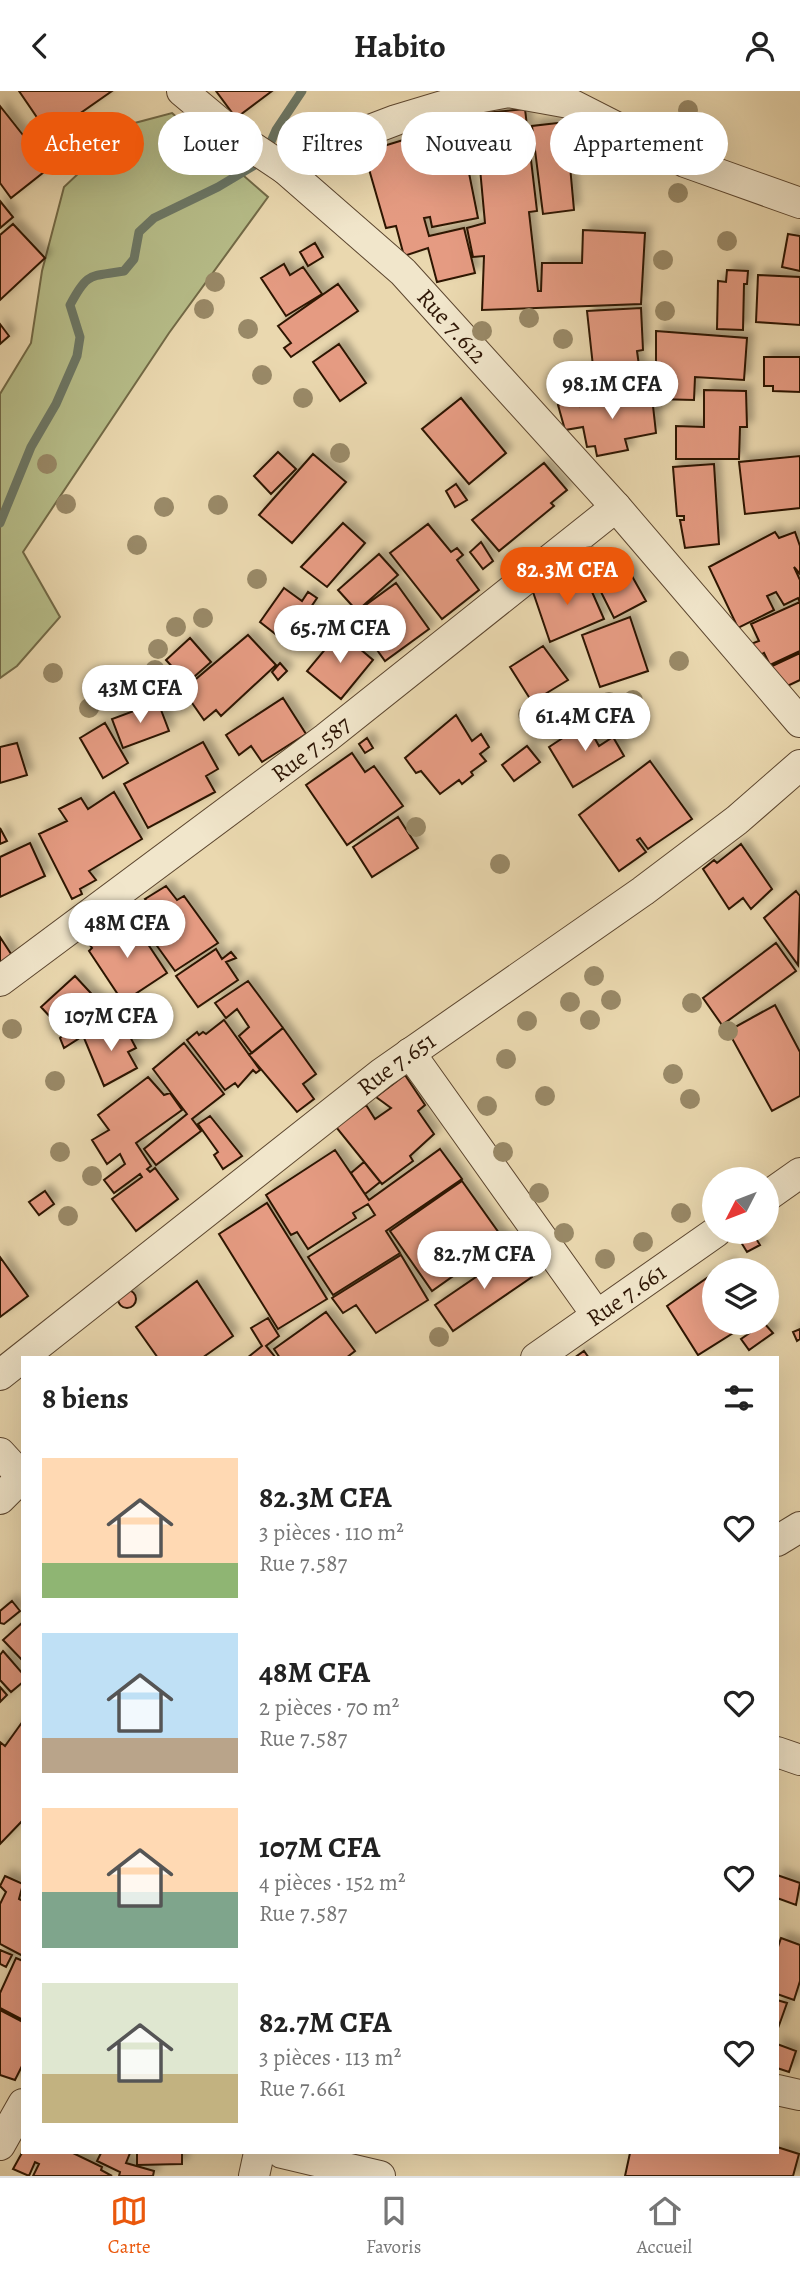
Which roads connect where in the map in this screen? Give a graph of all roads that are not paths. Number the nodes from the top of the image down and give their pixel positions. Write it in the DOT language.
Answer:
graph roads {
  1 [pos="182,91"];
  2 [pos="387,123"];
  3 [pos="277,164"];
  4 [pos="292,175"];
  5 [pos="800,204"];
  6 [pos="616,507"];
  7 [pos="800,722"];
  8 [pos="800,765"];
  9 [pos="0,981"];
  10 [pos="410,1053"];
  11 [pos="800,1173"];
  12 [pos="779,1188"];
  13 [pos="702,1242"];
  14 [pos="596,1314"];
  15 [pos="24,1356"];
  16 [pos="539,1356"];
  17 [pos="21,1359"];
  18 [pos="0,1375"];
  19 [pos="0,1453"];
  20 [pos="21,1477"];
  21 [pos="21,1479"];
  22 [pos="0,1499"];
  23 [pos="800,1527"];
  24 [pos="779,1540"];
  25 [pos="779,1753"];
  26 [pos="800,1760"];
  27 [pos="779,2090"];
  28 [pos="800,2095"];
  29 [pos="21,2108"];
  30 [pos="0,2145"];
  31 [pos="259,2154"];
  32 [pos="286,2154"];
  33 [pos="254,2176"];
  34 [pos="380,2176"];
  1 -- 3 [label="street, Rue 7.612"];
  2 -- 5 [label="street"];
  4 -- 6 [label="street, Rue 7.612"];
  6 -- 7 [label="street, Rue 7.612"];
  6 -- 9 [label="street, Rue 7.587"];
  8 -- 10 [label="street, Rue 7.651"];
  10 -- 14 [label="street"];
  10 -- 15 [label="street, Rue 7.651"];
  11 -- 12 [label="street"];
  13 -- 14 [label="street, Rue 7.661"];
  14 -- 16 [label="street, Rue 7.661"];
  17 -- 18 [label="street, Rue 7.651"];
  19 -- 20 [label="street"];
  21 -- 22 [label="street"];
  23 -- 24 [label="street"];
  25 -- 26 [label="street"];
  27 -- 28 [label="street"];
  29 -- 30 [label="street"];
  31 -- 33 [label="street"];
  32 -- 34 [label="street"];
}
